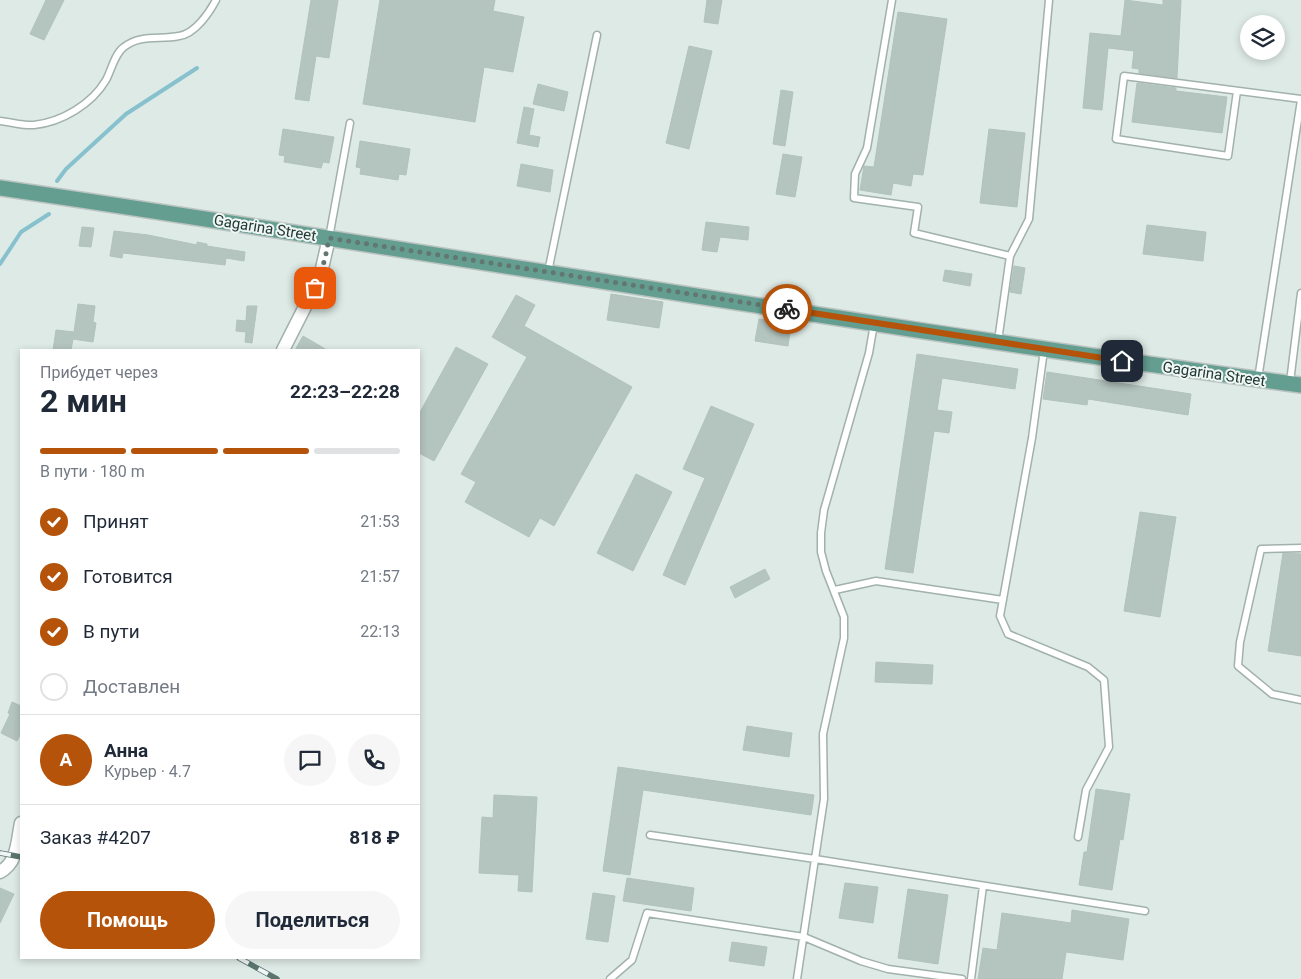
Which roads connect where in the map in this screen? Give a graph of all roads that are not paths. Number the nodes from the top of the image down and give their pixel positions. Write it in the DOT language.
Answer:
graph roads {
  1 [pos="216,0"];
  2 [pos="892,0"];
  3 [pos="1049,0"];
  4 [pos="597,35"];
  5 [pos="1238,91"];
  6 [pos="1301,100"];
  7 [pos="0,121"];
  8 [pos="350,122"];
  9 [pos="0,188"];
  10 [pos="329,238"];
  11 [pos="1010,256"];
  12 [pos="548,272"];
  13 [pos="1301,293"];
  14 [pos="874,323"];
  15 [pos="998,342"];
  16 [pos="284,349"];
  17 [pos="1044,350"];
  18 [pos="1258,380"];
  19 [pos="1295,384"];
  20 [pos="1301,548"];
  21 [pos="834,590"];
  22 [pos="1004,600"];
  23 [pos="1301,700"];
  24 [pos="20,828"];
  25 [pos="650,835"];
  26 [pos="1078,837"];
  27 [pos="815,859"];
  28 [pos="0,872"];
  29 [pos="983,886"];
  30 [pos="1145,911"];
  31 [pos="804,936"];
  32 [pos="610,979"];
  33 [pos="797,979"];
  34 [pos="962,979"];
  35 [pos="971,979"];
  1 -- 7 [label="lane"];
  2 -- 11 [label="lane"];
  3 -- 11 [label="lane"];
  4 -- 12 [label="lane"];
  5 -- 5 [label="lane"];
  5 -- 6 [label="lane"];
  6 -- 18 [label="lane"];
  8 -- 10 [label="lane"];
  9 -- 10 [label="main road, Gagarina Street"];
  10 -- 12 [label="main road, Gagarina Street"];
  10 -- 16 [label="street"];
  11 -- 15 [label="lane"];
  12 -- 14 [label="main road, Gagarina Street"];
  13 -- 19 [label="lane"];
  14 -- 15 [label="main road, Gagarina Street"];
  14 -- 21 [label="lane"];
  15 -- 17 [label="main road, Gagarina Street"];
  17 -- 18 [label="main road, Gagarina Street"];
  17 -- 22 [label="lane"];
  18 -- 19 [label="main road, Gagarina Street"];
  20 -- 23 [label="lane"];
  21 -- 22 [label="lane"];
  21 -- 27 [label="lane"];
  22 -- 26 [label="lane"];
  24 -- 28 [label="street"];
  25 -- 27 [label="lane"];
  27 -- 29 [label="lane"];
  27 -- 31 [label="lane"];
  29 -- 30 [label="lane"];
  29 -- 35 [label="lane"];
  31 -- 32 [label="lane"];
  31 -- 33 [label="lane"];
  31 -- 34 [label="lane"];
}
